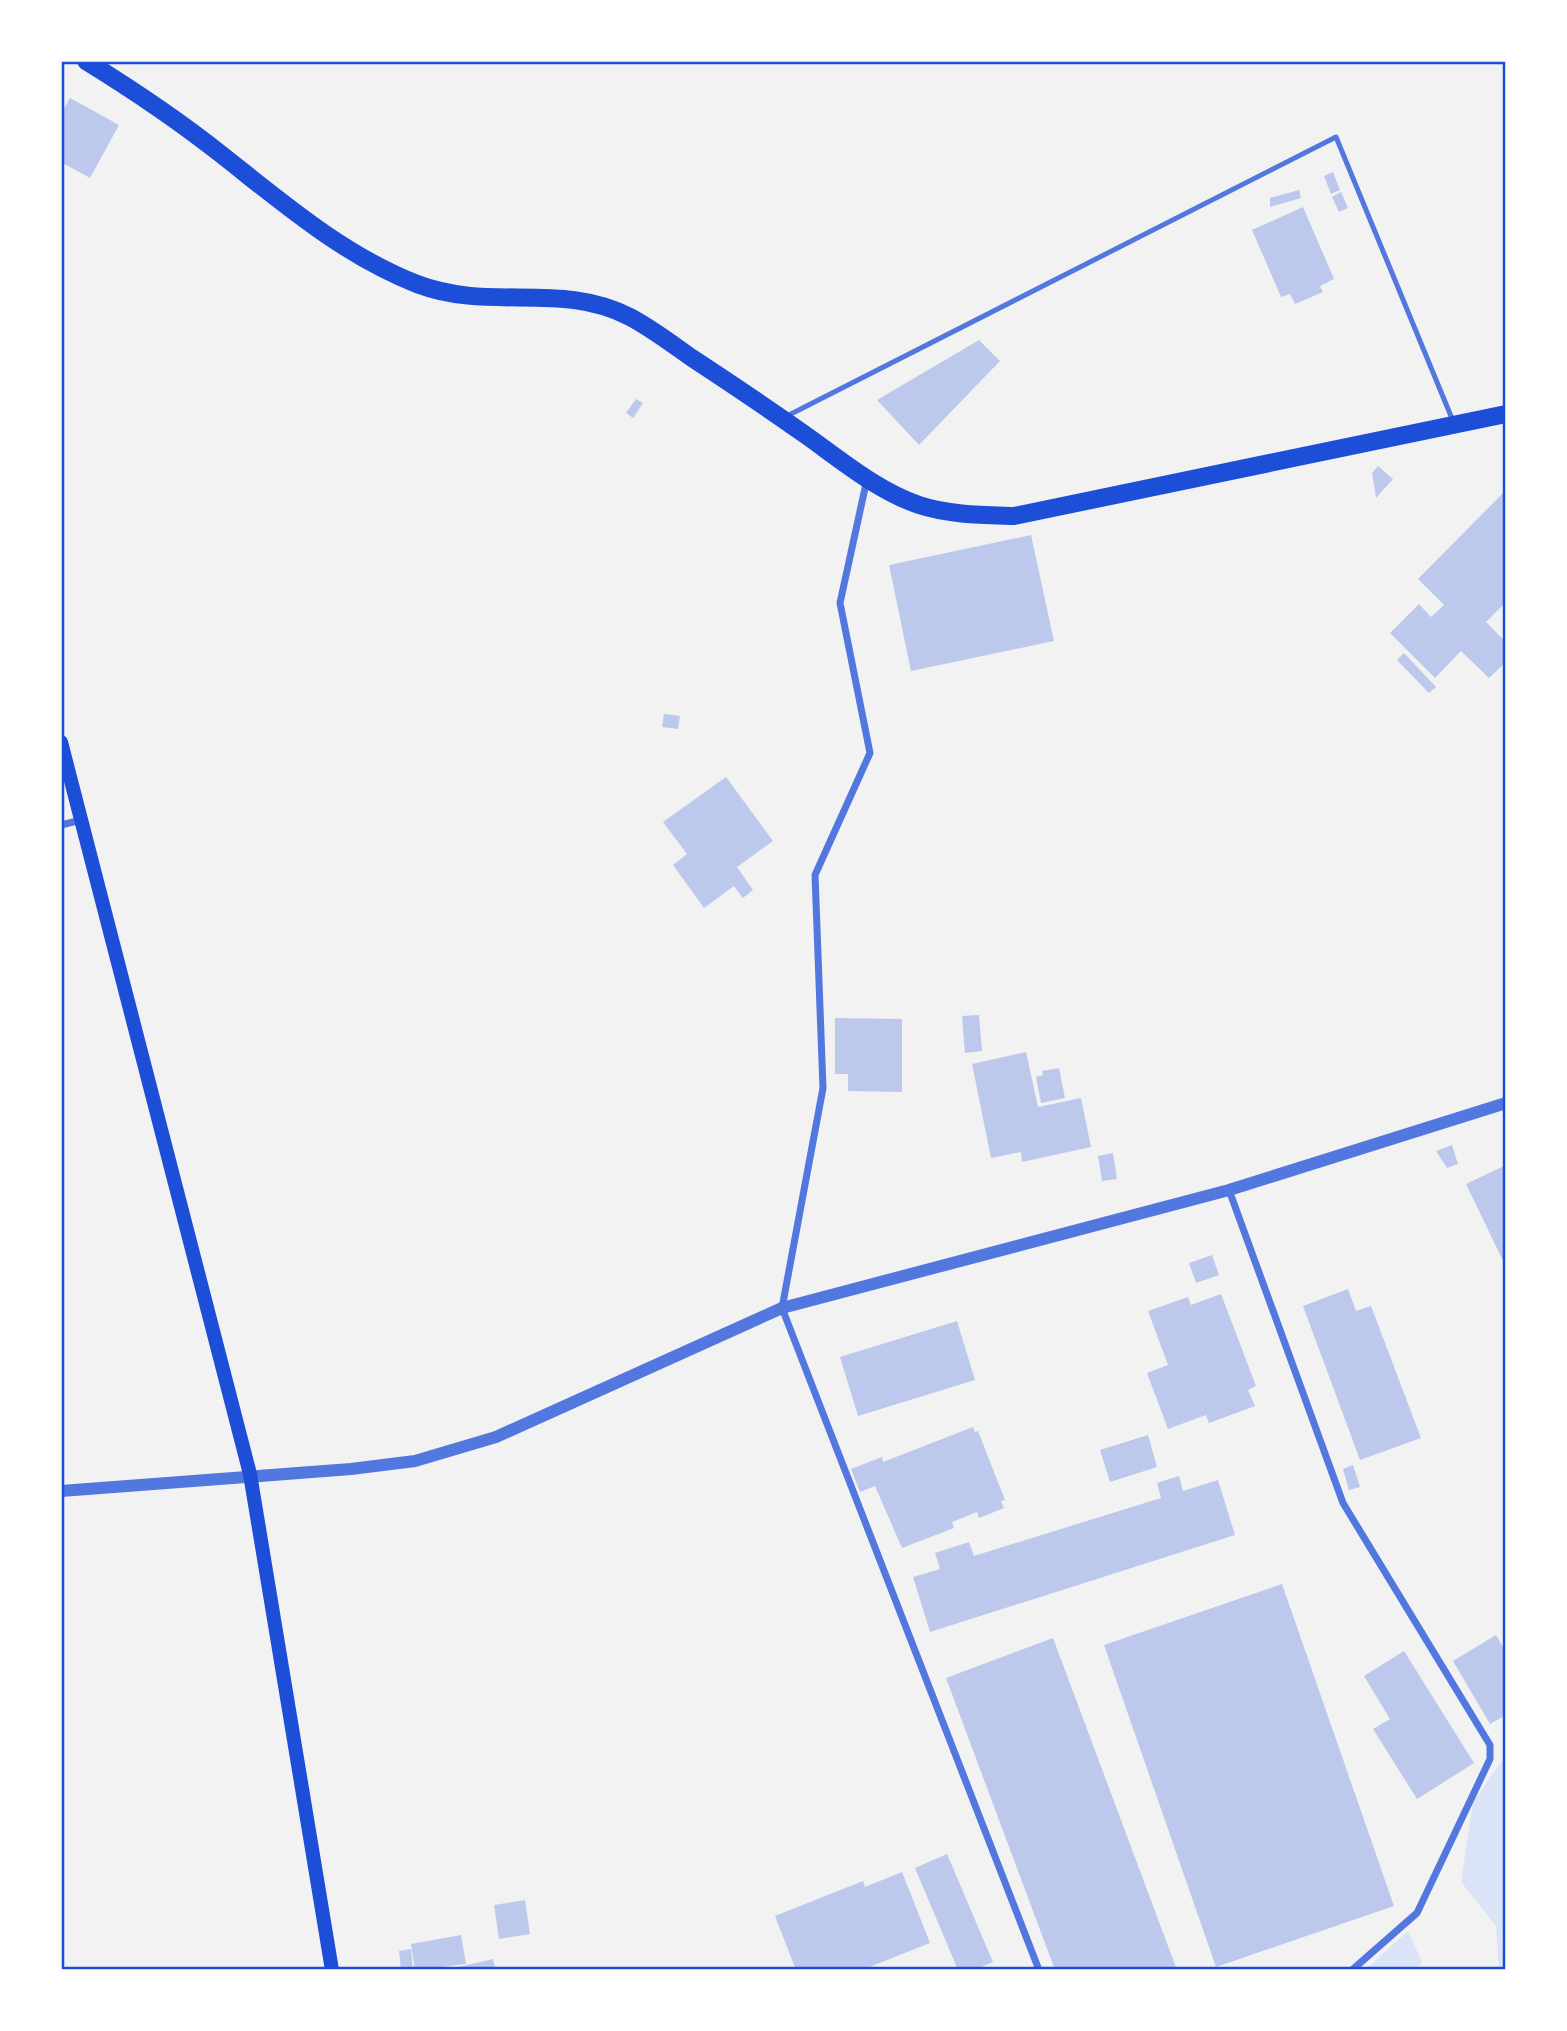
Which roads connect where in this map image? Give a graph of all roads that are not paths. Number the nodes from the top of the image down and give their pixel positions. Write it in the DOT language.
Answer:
graph roads {
  1 [pos="86,61"];
  2 [pos="1506,414"];
  3 [pos="782,418"];
  4 [pos="1454,422"];
  5 [pos="867,480"];
  6 [pos="61,741"];
  7 [pos="83,820"];
  8 [pos="61,825"];
  9 [pos="1506,1103"];
  10 [pos="1229,1189"];
  11 [pos="782,1308"];
  12 [pos="250,1474"];
  13 [pos="61,1491"];
  14 [pos="332,1970"];
  15 [pos="1039,1970"];
  16 [pos="1352,1970"];
  1 -- 3 [label="main road"];
  2 -- 4 [label="main road"];
  3 -- 4 [label="lane"];
  3 -- 5 [label="main road"];
  4 -- 5 [label="main road"];
  5 -- 11 [label="street"];
  6 -- 7 [label="main road"];
  7 -- 8 [label="street"];
  7 -- 12 [label="main road"];
  9 -- 10 [label="street"];
  10 -- 11 [label="street"];
  10 -- 16 [label="street"];
  11 -- 12 [label="street"];
  11 -- 15 [label="street"];
  12 -- 13 [label="street"];
  12 -- 14 [label="main road"];
}
